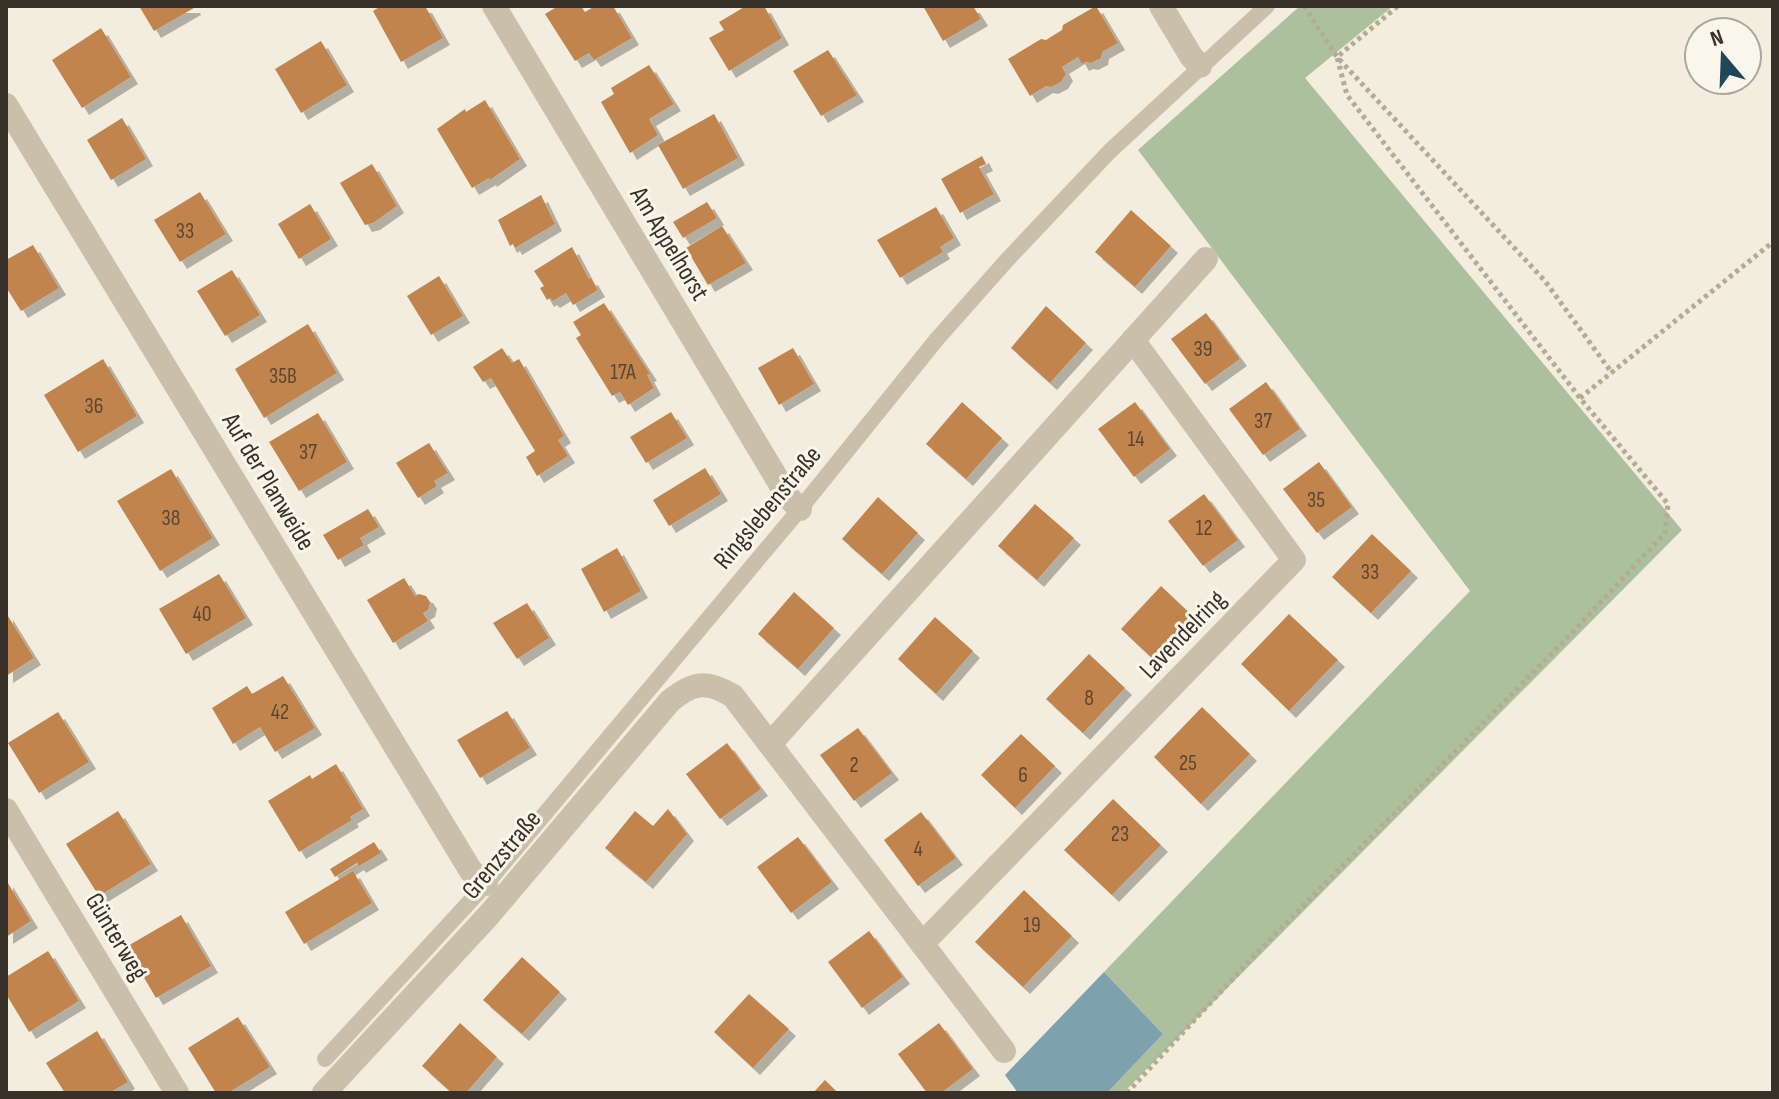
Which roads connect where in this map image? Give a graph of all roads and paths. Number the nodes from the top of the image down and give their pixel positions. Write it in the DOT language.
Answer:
graph roads {
  1 [pos="494,6"];
  2 [pos="1161,6"];
  3 [pos="1267,6"];
  4 [pos="1304,6"];
  5 [pos="1398,6"];
  6 [pos="1337,57"];
  7 [pos="1200,66"];
  8 [pos="6,105"];
  9 [pos="1773,242"];
  10 [pos="1206,259"];
  11 [pos="1133,340"];
  12 [pos="1612,373"];
  13 [pos="1580,398"];
  14 [pos="800,509"];
  15 [pos="770,744"];
  16 [pos="6,810"];
  17 [pos="486,884"];
  18 [pos="922,944"];
  19 [pos="1004,1051"];
  20 [pos="325,1059"];
  21 [pos="177,1093"];
  22 [pos="324,1093"];
  23 [pos="1127,1093"];
  1 -- 14 [label="street, Am Appelhorst"];
  2 -- 7 [label="street"];
  3 -- 7 [label="lane, Ringslebenstraße"];
  4 -- 6 [label="path"];
  5 -- 6 [label="path"];
  6 -- 12 [label="path"];
  6 -- 13 [label="path"];
  7 -- 14 [label="lane, Ringslebenstraße"];
  8 -- 17 [label="street, Auf der Planweide"];
  9 -- 12 [label="path"];
  10 -- 11 [label="street"];
  11 -- 15 [label="street"];
  11 -- 18 [label="street, Lavendelring"];
  12 -- 13 [label="path"];
  13 -- 23 [label="path"];
  14 -- 17 [label="lane, Ringslebenstraße"];
  15 -- 18 [label="street"];
  15 -- 22 [label="street, Grenzstraße"];
  16 -- 21 [label="street, Günterweg"];
  17 -- 20 [label="lane, Ringslebenstraße"];
  18 -- 19 [label="street"];
}
